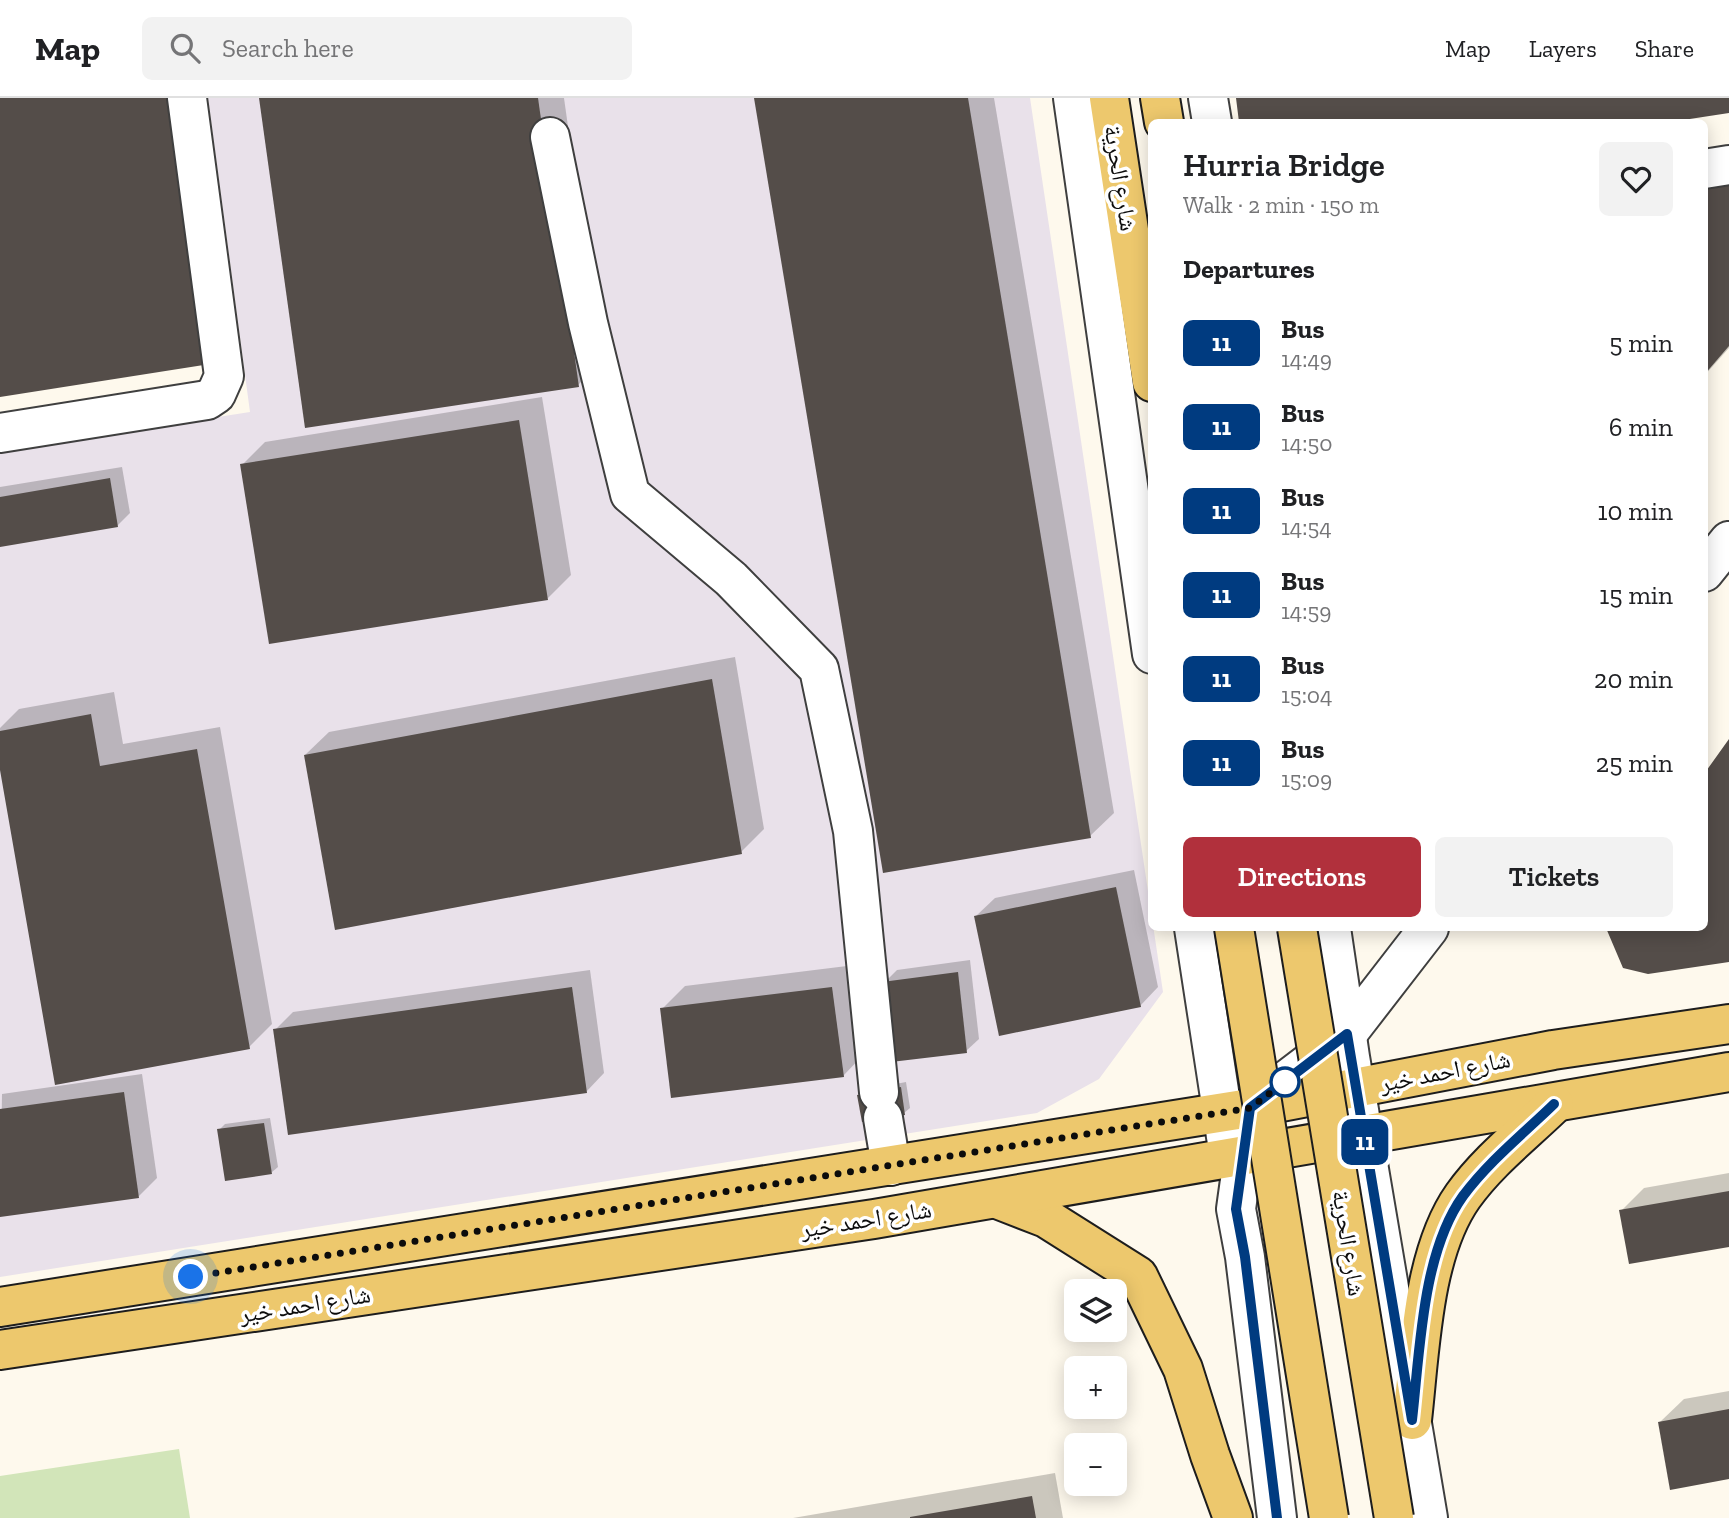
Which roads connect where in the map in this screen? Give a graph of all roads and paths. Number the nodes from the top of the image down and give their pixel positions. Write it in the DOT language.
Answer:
graph roads {
  1 [pos="187,98"];
  2 [pos="1073,98"];
  3 [pos="1109,98"];
  4 [pos="1160,98"];
  5 [pos="1208,98"];
  6 [pos="1164,119"];
  7 [pos="1212,119"];
  8 [pos="550,137"];
  9 [pos="1729,165"];
  10 [pos="1708,168"];
  11 [pos="1148,356"];
  12 [pos="0,433"];
  13 [pos="1729,541"];
  14 [pos="1708,567"];
  15 [pos="1148,626"];
  16 [pos="1195,931"];
  17 [pos="1234,931"];
  18 [pos="1297,931"];
  19 [pos="1331,931"];
  20 [pos="1427,931"];
  21 [pos="1729,1024"];
  22 [pos="1347,1034"];
  23 [pos="1729,1072"];
  24 [pos="1356,1088"];
  25 [pos="1554,1104"];
  26 [pos="1236,1111"];
  27 [pos="1364,1137"];
  28 [pos="1236,1158"];
  29 [pos="891,1166"];
  30 [pos="995,1198"];
  31 [pos="0,1307"];
  32 [pos="0,1350"];
  33 [pos="1412,1420"];
  34 [pos="1233,1518"];
  35 [pos="1277,1518"];
  36 [pos="1329,1518"];
  37 [pos="1394,1518"];
  38 [pos="1428,1518"];
  1 -- 12 [label="street"];
  2 -- 15 [label="street"];
  3 -- 11 [label="main road, شارع الحرية"];
  4 -- 6 [label="main road, شارع الحرية"];
  5 -- 7 [label="street"];
  8 -- 29 [label="street"];
  9 -- 10 [label="street"];
  13 -- 14 [label="street"];
  16 -- 26 [label="street"];
  17 -- 36 [label="main road, bridge"];
  18 -- 37 [label="main road, شارع الحرية, bridge"];
  19 -- 22 [label="street"];
  20 -- 22 [label="street"];
  21 -- 24 [label="main road, شارع احمد خير"];
  22 -- 24 [label="street"];
  22 -- 26 [label="street"];
  23 -- 25 [label="main road, شارع احمد خير"];
  24 -- 26 [label="main road, شارع احمد خير"];
  24 -- 27 [label="street"];
  25 -- 27 [label="main road, شارع احمد خير"];
  25 -- 33 [label="main road"];
  26 -- 28 [label="street"];
  26 -- 29 [label="main road, شارع احمد خير"];
  27 -- 28 [label="main road, شارع احمد خير"];
  27 -- 33 [label="street"];
  28 -- 30 [label="main road, شارع احمد خير"];
  28 -- 35 [label="street"];
  29 -- 31 [label="main road, شارع احمد خير"];
  30 -- 32 [label="main road, شارع احمد خير"];
  30 -- 34 [label="main road"];
  33 -- 38 [label="street"];
}
